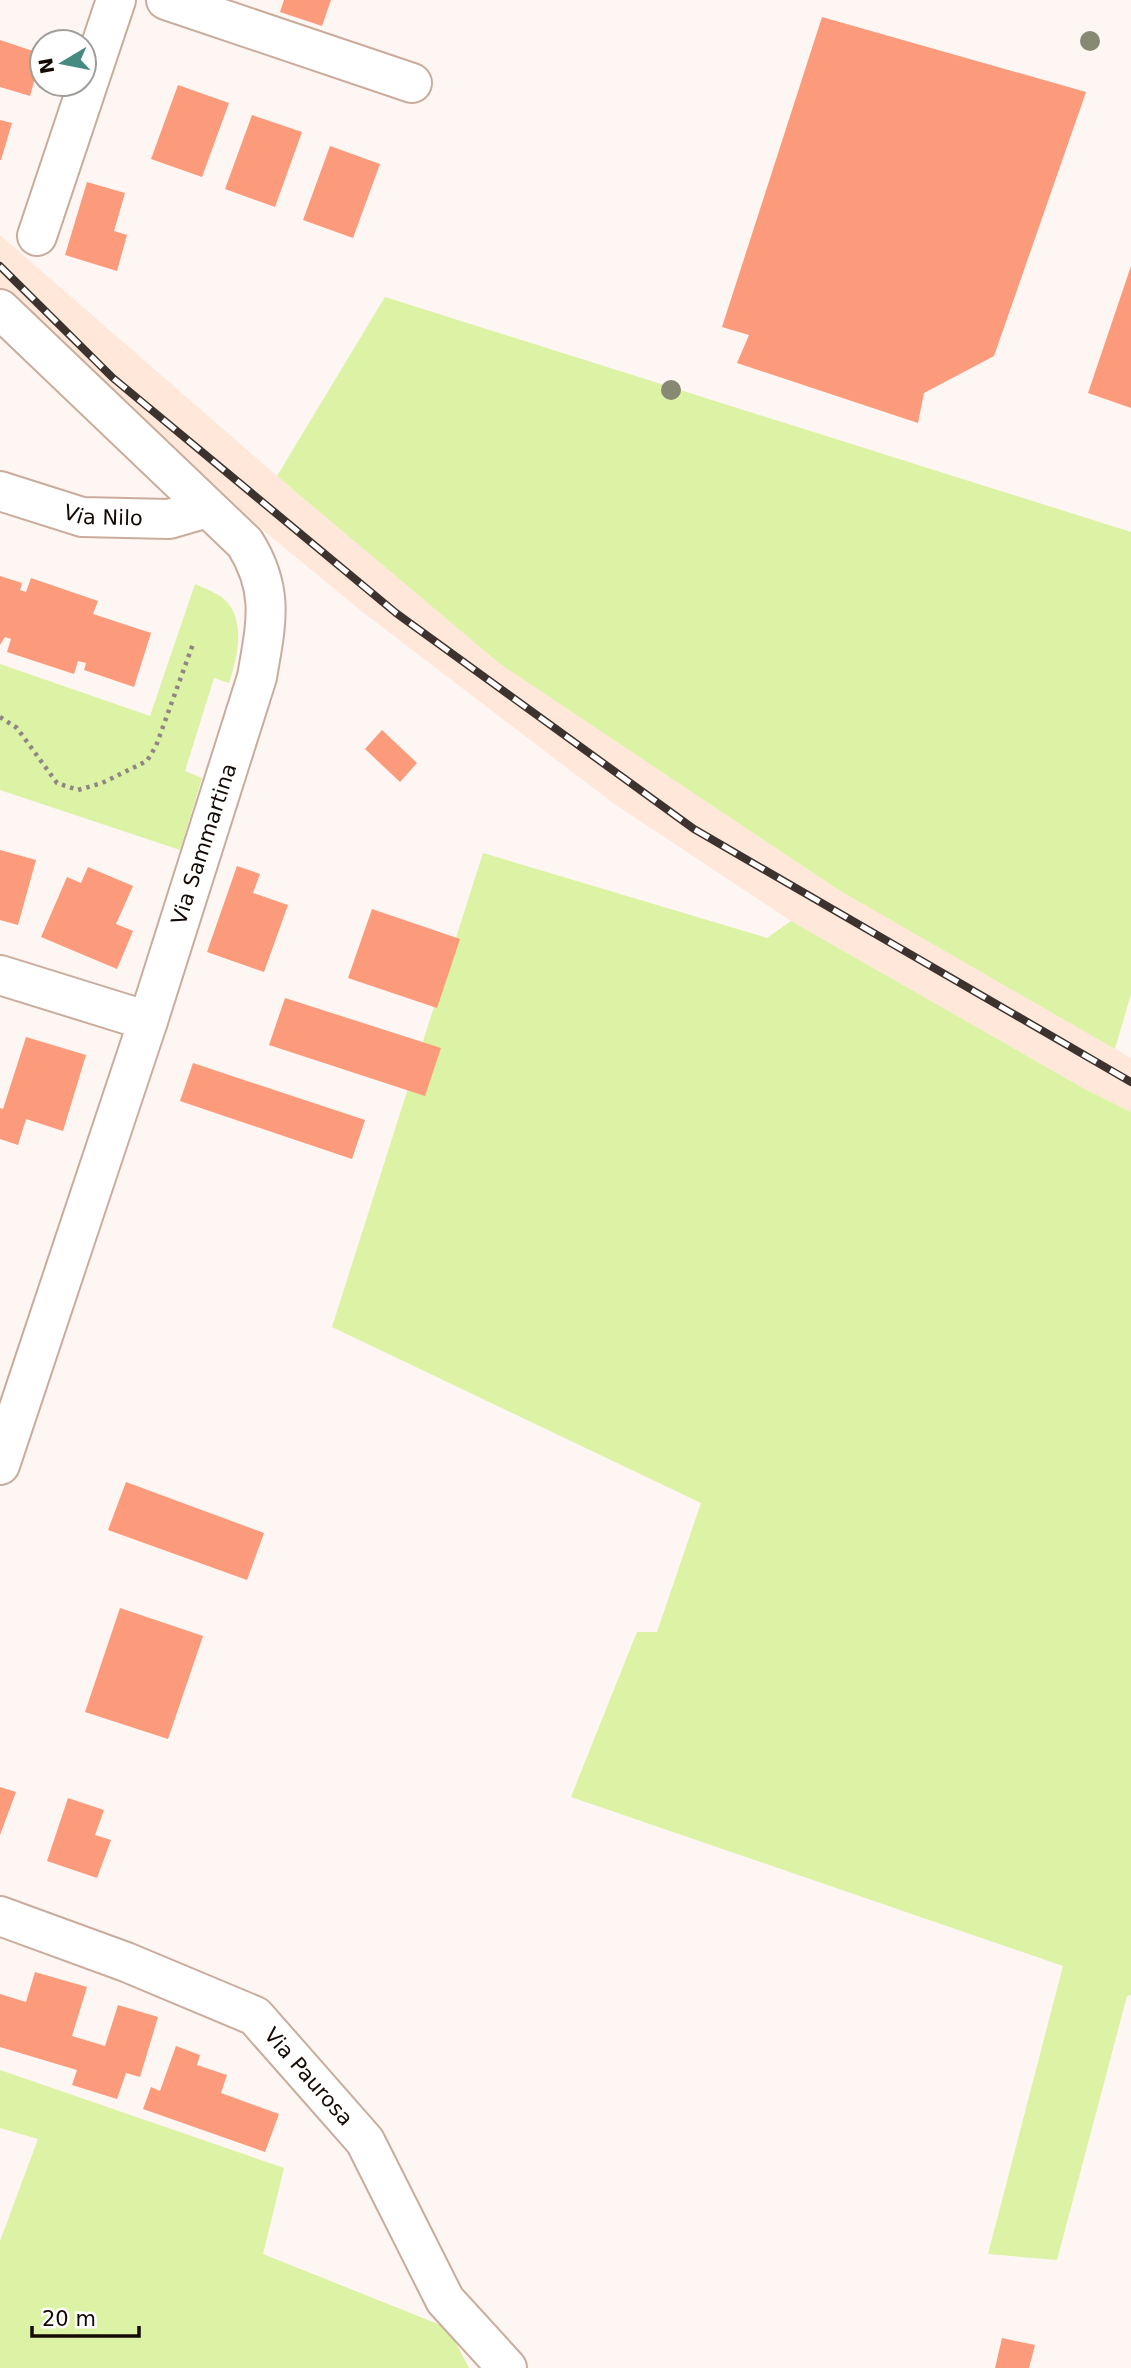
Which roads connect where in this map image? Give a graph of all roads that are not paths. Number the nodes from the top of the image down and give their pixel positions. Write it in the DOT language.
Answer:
graph roads {
  1 [pos="116,0"];
  2 [pos="166,0"];
  3 [pos="412,83"];
  4 [pos="37,236"];
  5 [pos="0,309"];
  6 [pos="0,491"];
  7 [pos="208,508"];
  8 [pos="0,975"];
  9 [pos="148,1021"];
  10 [pos="0,1465"];
  11 [pos="0,1916"];
  12 [pos="507,2368"];
  1 -- 4 [label="street"];
  2 -- 3 [label="street"];
  5 -- 7 [label="street, Via Sammartina"];
  6 -- 7 [label="street, Via Nilo"];
  7 -- 9 [label="street, Via Sammartina"];
  8 -- 9 [label="street"];
  9 -- 10 [label="street, Via Sammartina"];
  11 -- 12 [label="street, Via Paurosa"];
}
